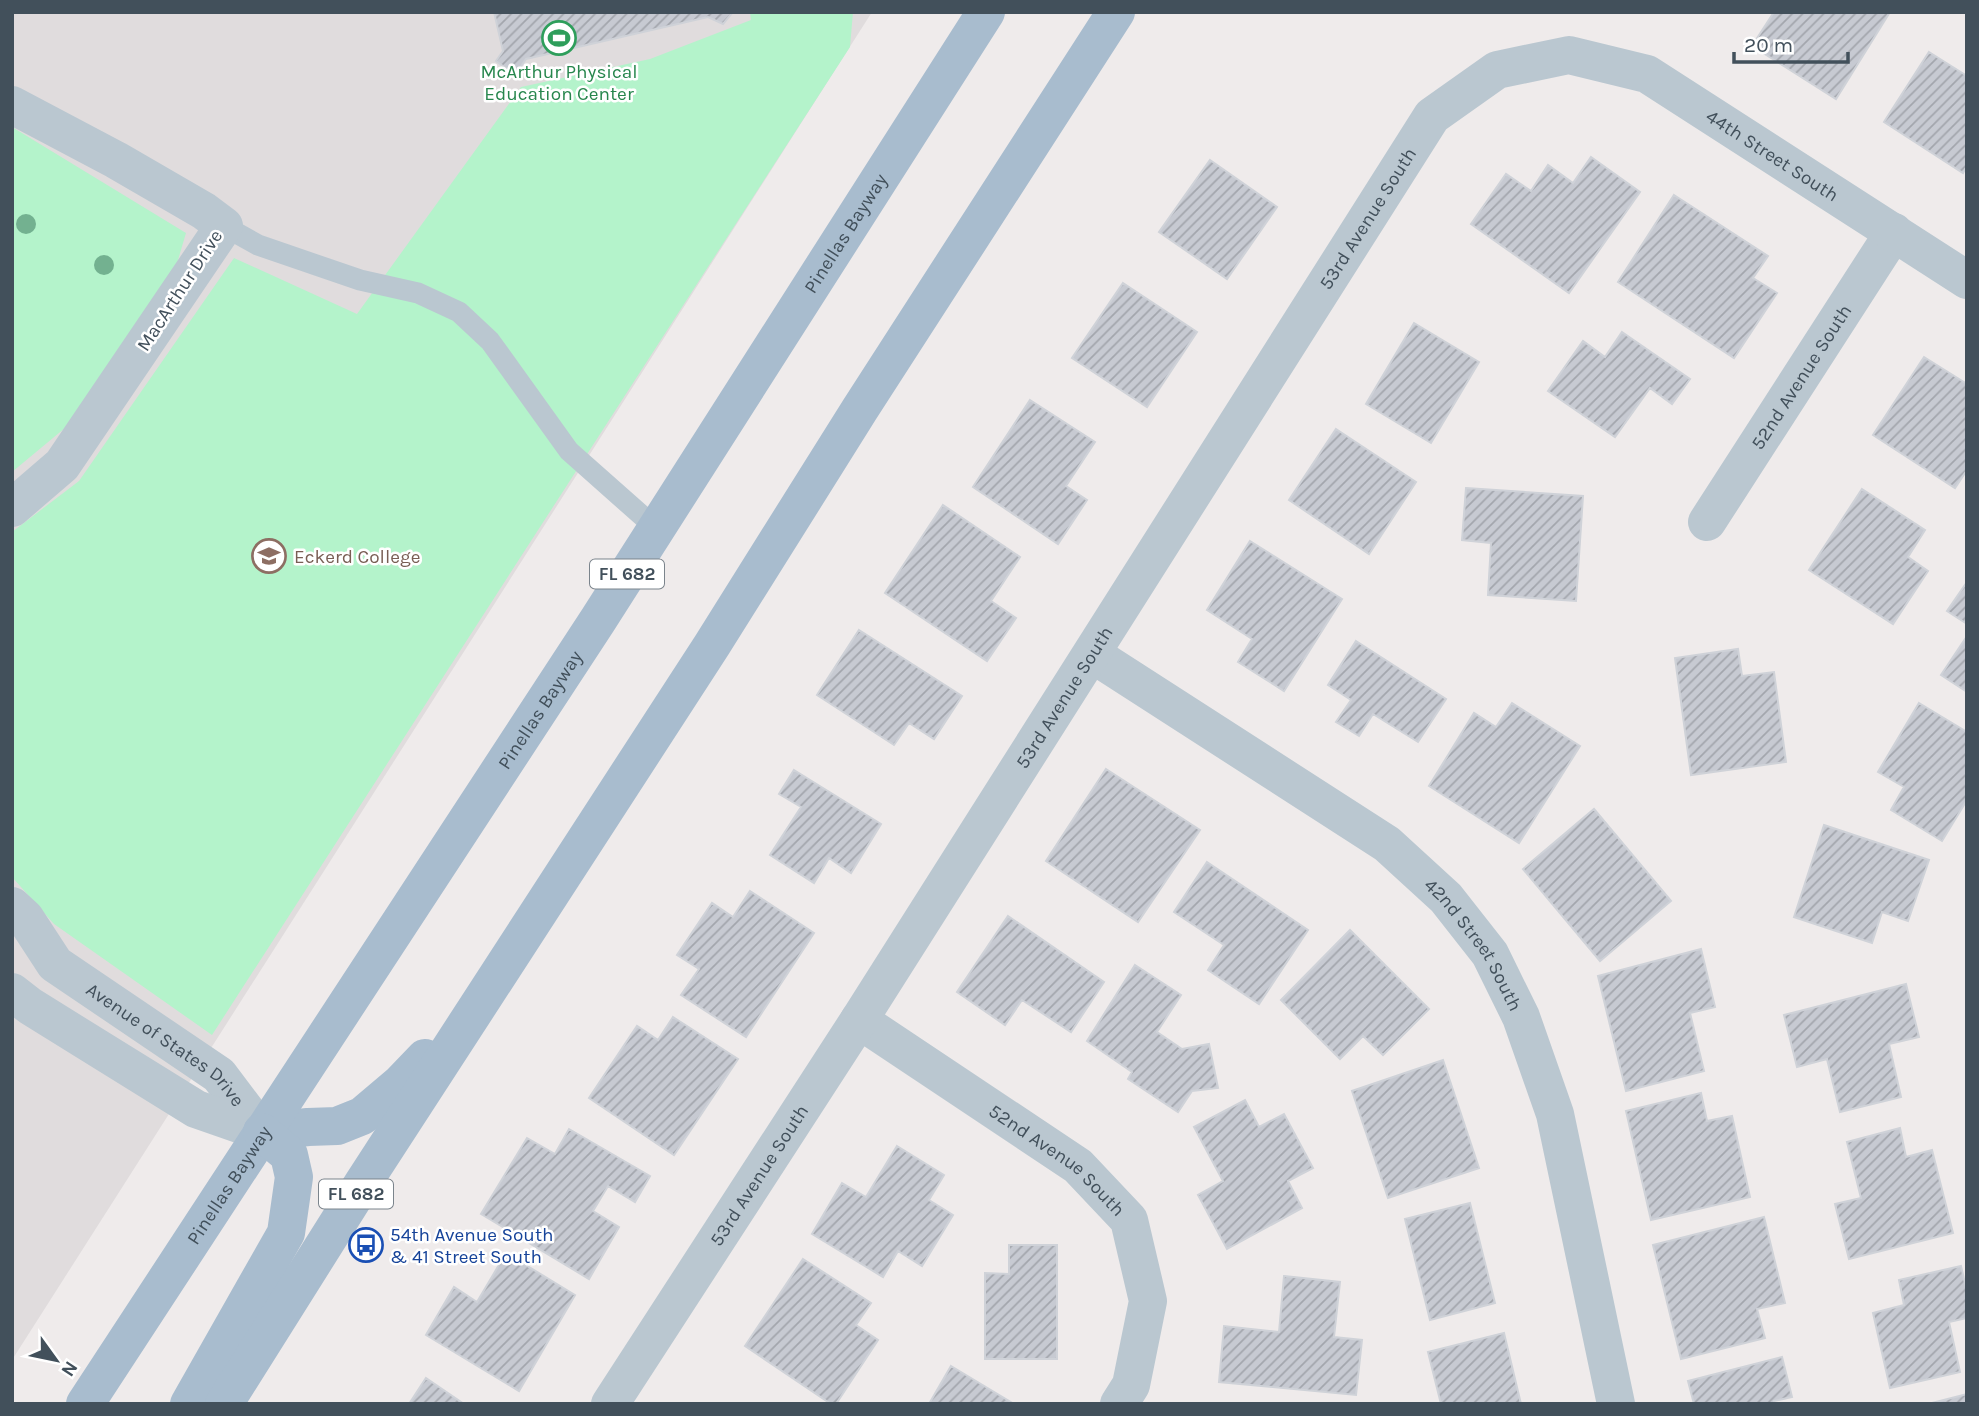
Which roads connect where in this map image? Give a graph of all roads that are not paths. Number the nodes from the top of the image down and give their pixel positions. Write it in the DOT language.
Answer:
graph roads {
  1 [pos="986,12"];
  2 [pos="1116,12"];
  3 [pos="1569,55"];
  4 [pos="12,105"];
  5 [pos="224,226"];
  6 [pos="1894,232"];
  7 [pos="1967,279"];
  8 [pos="12,508"];
  9 [pos="1707,522"];
  10 [pos="657,529"];
  11 [pos="1092,654"];
  12 [pos="12,906"];
  13 [pos="490,987"];
  14 [pos="12,992"];
  15 [pos="859,1020"];
  16 [pos="262,1132"];
  17 [pos="85,1404"];
  18 [pos="189,1404"];
  19 [pos="224,1404"];
  20 [pos="610,1404"];
  21 [pos="1119,1404"];
  22 [pos="1616,1404"];
  1 -- 10 [label="main road, Pinellas Bayway / FL 682"];
  2 -- 13 [label="main road, FL 682"];
  3 -- 6 [label="street, 44th Street South"];
  3 -- 11 [label="street, 53rd Avenue South"];
  4 -- 5 [label="street, MacArthur Drive"];
  5 -- 8 [label="street, MacArthur Drive"];
  5 -- 10 [label="lane"];
  6 -- 7 [label="street, 44th Street South"];
  6 -- 9 [label="street, 52nd Avenue South"];
  10 -- 16 [label="main road, Pinellas Bayway / FL 682"];
  11 -- 15 [label="street, 53rd Avenue South"];
  11 -- 22 [label="street, 42nd Street South"];
  12 -- 16 [label="street, Avenue of States Drive"];
  13 -- 16 [label="main road"];
  13 -- 19 [label="main road, FL 682"];
  14 -- 16 [label="street, Avenue of States Drive"];
  15 -- 20 [label="street, 53rd Avenue South"];
  15 -- 21 [label="street, 52nd Avenue South"];
  16 -- 17 [label="main road, Pinellas Bayway / FL 682"];
  16 -- 18 [label="main road"];
}
